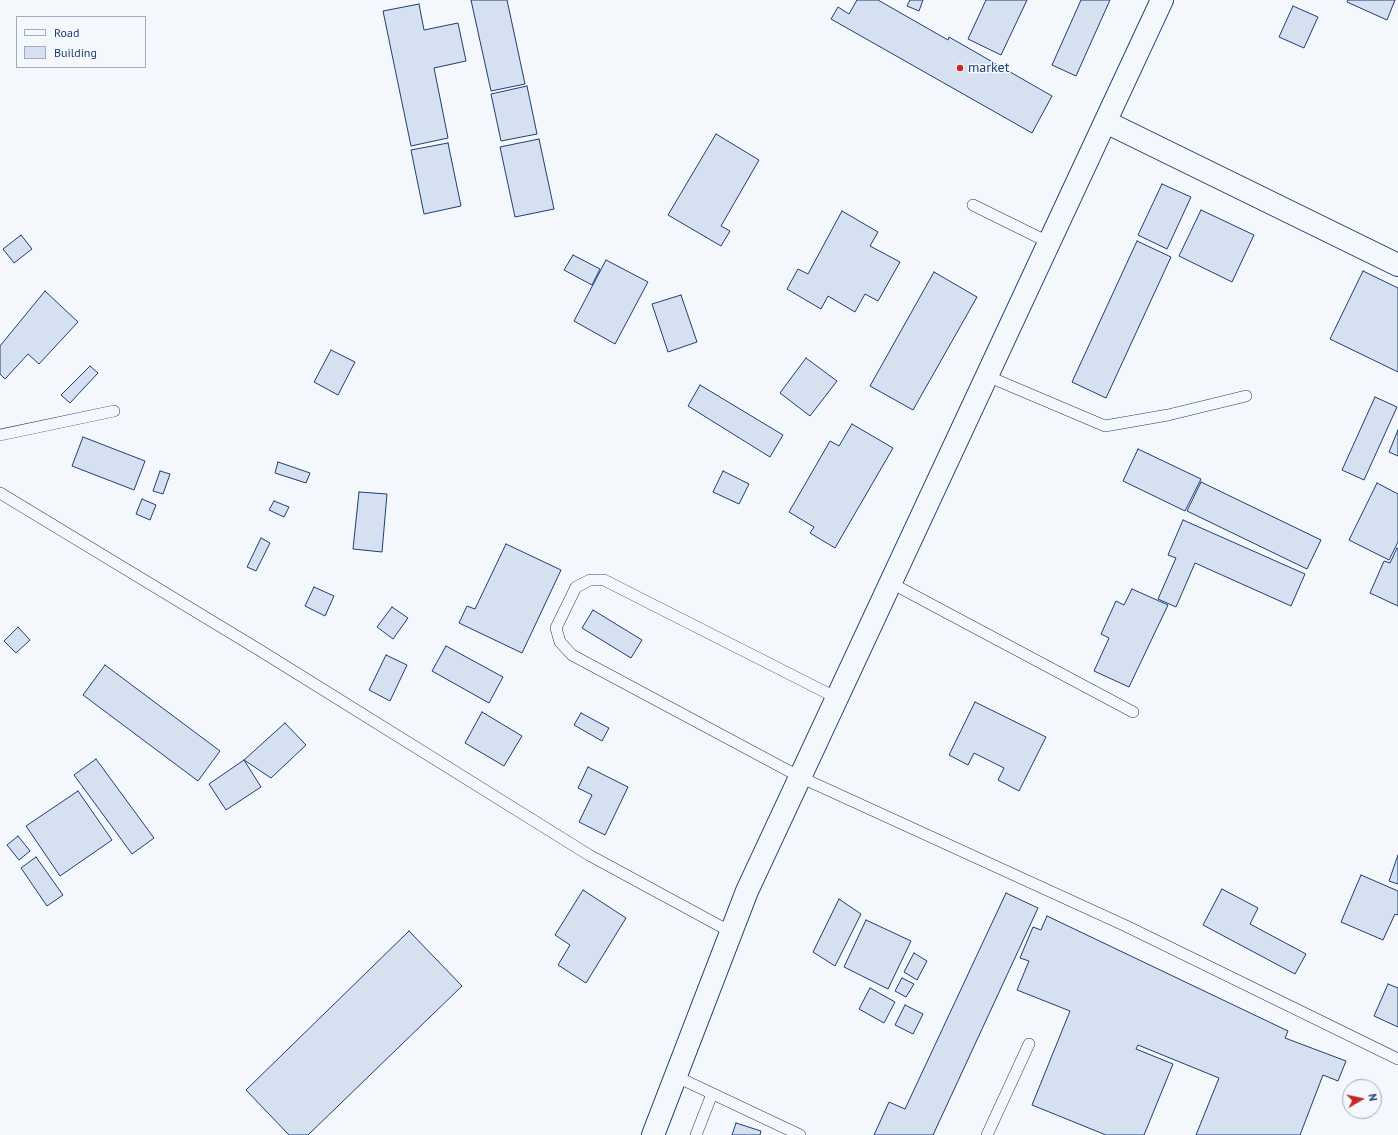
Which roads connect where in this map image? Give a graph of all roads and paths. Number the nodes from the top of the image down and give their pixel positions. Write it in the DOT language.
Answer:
graph roads {
  1 [pos="1162,0"];
  2 [pos="1106,122"];
  3 [pos="973,205"];
  4 [pos="1050,243"];
  5 [pos="1398,265"];
  6 [pos="987,376"];
  7 [pos="1246,396"];
  8 [pos="114,410"];
  9 [pos="0,436"];
  10 [pos="0,493"];
  11 [pos="891,583"];
  12 [pos="837,698"];
  13 [pos="1133,712"];
  14 [pos="800,776"];
  15 [pos="731,932"];
  16 [pos="1030,1044"];
  17 [pos="1398,1059"];
  18 [pos="676,1076"];
  19 [pos="712,1094"];
  20 [pos="653,1135"];
  21 [pos="696,1135"];
  22 [pos="800,1135"];
  23 [pos="987,1135"];
  1 -- 2 [label="main road"];
  2 -- 4 [label="main road"];
  2 -- 5 [label="main road"];
  3 -- 4 [label="lane"];
  4 -- 6 [label="main road"];
  6 -- 7 [label="lane"];
  6 -- 11 [label="main road"];
  8 -- 9 [label="lane"];
  10 -- 15 [label="lane"];
  11 -- 12 [label="main road"];
  11 -- 13 [label="lane"];
  12 -- 14 [label="main road"];
  12 -- 14 [label="lane"];
  14 -- 15 [label="main road"];
  14 -- 17 [label="lane"];
  15 -- 18 [label="main road"];
  16 -- 23 [label="lane"];
  18 -- 19 [label="lane"];
  18 -- 20 [label="main road"];
  19 -- 21 [label="lane"];
  19 -- 22 [label="lane"];
}
